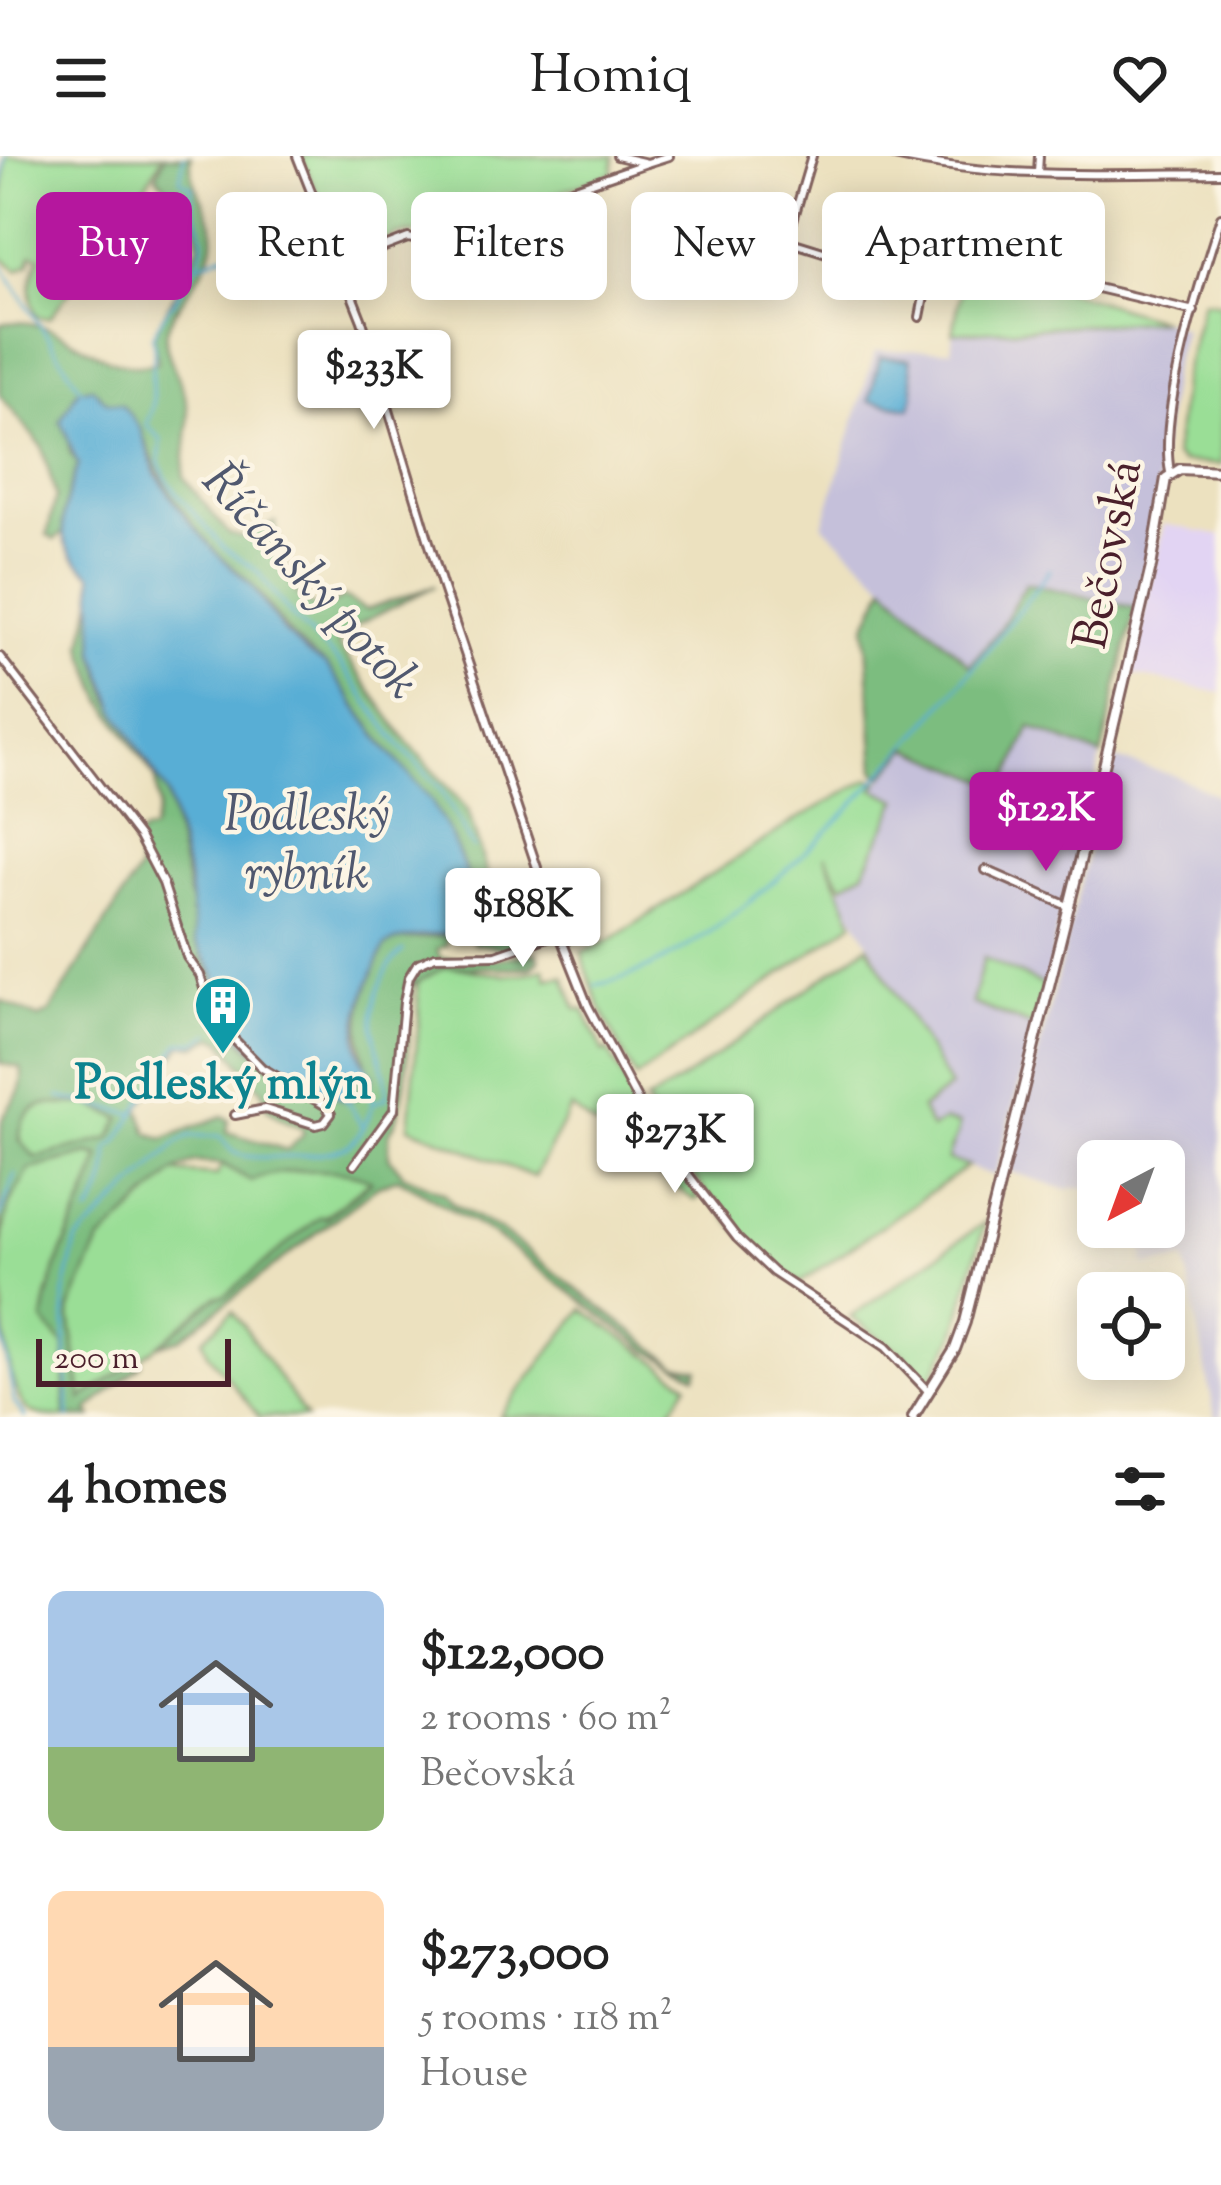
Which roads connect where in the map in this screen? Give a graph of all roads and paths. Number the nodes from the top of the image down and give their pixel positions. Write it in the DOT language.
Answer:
graph roads {
  1 [pos="297,156"];
  2 [pos="669,156"];
  3 [pos="812,156"];
  4 [pos="894,156"];
  5 [pos="1039,156"];
  6 [pos="618,157"];
  7 [pos="926,160"];
  8 [pos="647,163"];
  9 [pos="1038,172"];
  10 [pos="1221,173"];
  11 [pos="615,177"];
  12 [pos="312,192"];
  13 [pos="798,206"];
  14 [pos="1221,217"];
  15 [pos="387,246"];
  16 [pos="1105,290"];
  17 [pos="354,300"];
  18 [pos="923,300"];
  19 [pos="1194,311"];
  20 [pos="920,317"];
  21 [pos="1221,471"];
  22 [pos="1170,472"];
  23 [pos="0,657"];
  24 [pos="986,870"];
  25 [pos="1070,907"];
  26 [pos="559,933"];
  27 [pos="235,1115"];
  28 [pos="354,1165"];
  29 [pos="928,1392"];
  30 [pos="913,1417"];
  1 -- 12 [label="street"];
  2 -- 8 [label="street"];
  3 -- 13 [label="street"];
  4 -- 7 [label="street"];
  5 -- 9 [label="street"];
  6 -- 8 [label="street"];
  6 -- 11 [label="street"];
  7 -- 9 [label="street"];
  8 -- 11 [label="street"];
  9 -- 10 [label="street"];
  11 -- 15 [label="street"];
  14 -- 19 [label="street, Bečovská"];
  16 -- 19 [label="street"];
  17 -- 26 [label="street"];
  18 -- 20 [label="street"];
  19 -- 22 [label="street, Bečovská"];
  21 -- 22 [label="street"];
  22 -- 25 [label="street, Bečovská"];
  23 -- 27 [label="street"];
  24 -- 25 [label="street"];
  25 -- 29 [label="street, Bečovská"];
  26 -- 28 [label="street"];
  26 -- 29 [label="street"];
  29 -- 30 [label="street, Bečovská"];
}
